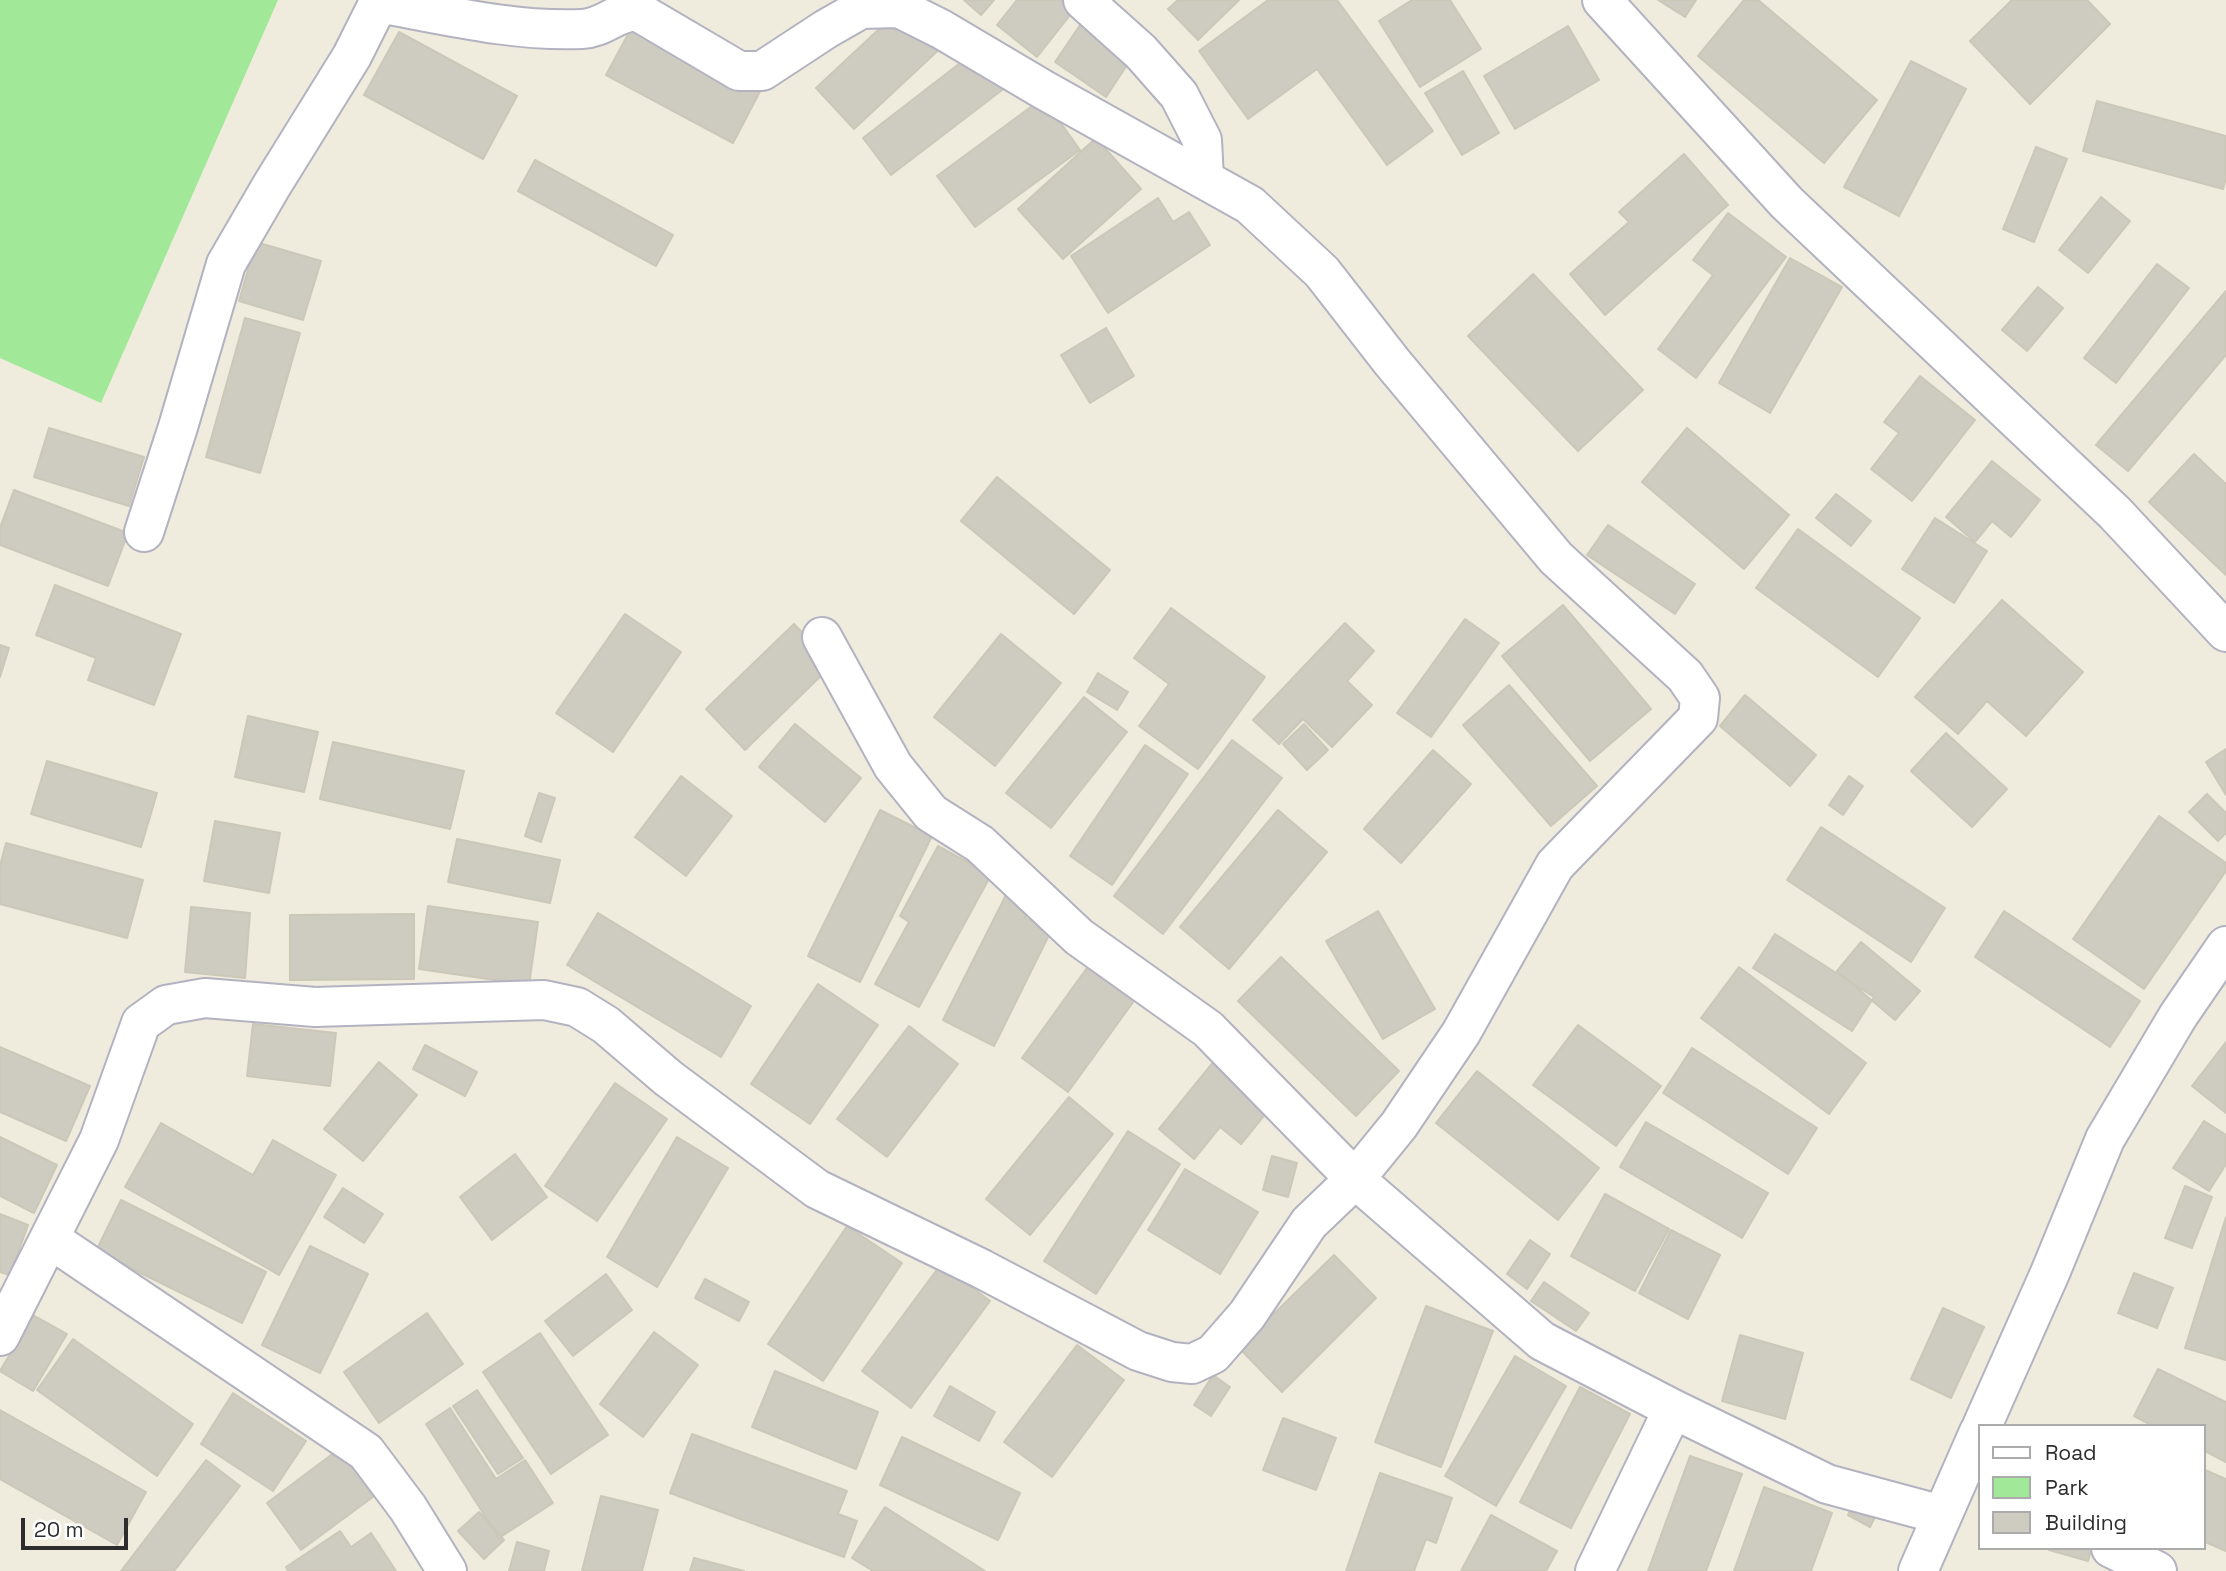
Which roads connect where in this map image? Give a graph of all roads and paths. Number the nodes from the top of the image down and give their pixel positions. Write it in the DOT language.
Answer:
graph roads {
  1 [pos="1083,0"];
  2 [pos="1602,0"];
  3 [pos="380,1"];
  4 [pos="1204,179"];
  5 [pos="144,532"];
  6 [pos="2226,632"];
  7 [pos="822,637"];
  8 [pos="2226,946"];
  9 [pos="1355,1179"];
  10 [pos="50,1239"];
  11 [pos="0,1336"];
  12 [pos="1673,1409"];
  13 [pos="1983,1424"];
  14 [pos="1975,1455"];
  15 [pos="1942,1515"];
  16 [pos="2115,1550"];
  17 [pos="447,1571"];
  18 [pos="1595,1571"];
  19 [pos="1918,1571"];
  20 [pos="2157,1571"];
  1 -- 4 [label="street"];
  2 -- 6 [label="street"];
  3 -- 4 [label="street"];
  3 -- 5 [label="street"];
  4 -- 9 [label="street"];
  7 -- 9 [label="street"];
  8 -- 13 [label="street"];
  9 -- 10 [label="street"];
  9 -- 12 [label="street"];
  10 -- 11 [label="street"];
  10 -- 17 [label="street"];
  12 -- 15 [label="street"];
  12 -- 18 [label="street"];
  14 -- 15 [label="street"];
  15 -- 19 [label="street"];
  16 -- 20 [label="street"];
}
